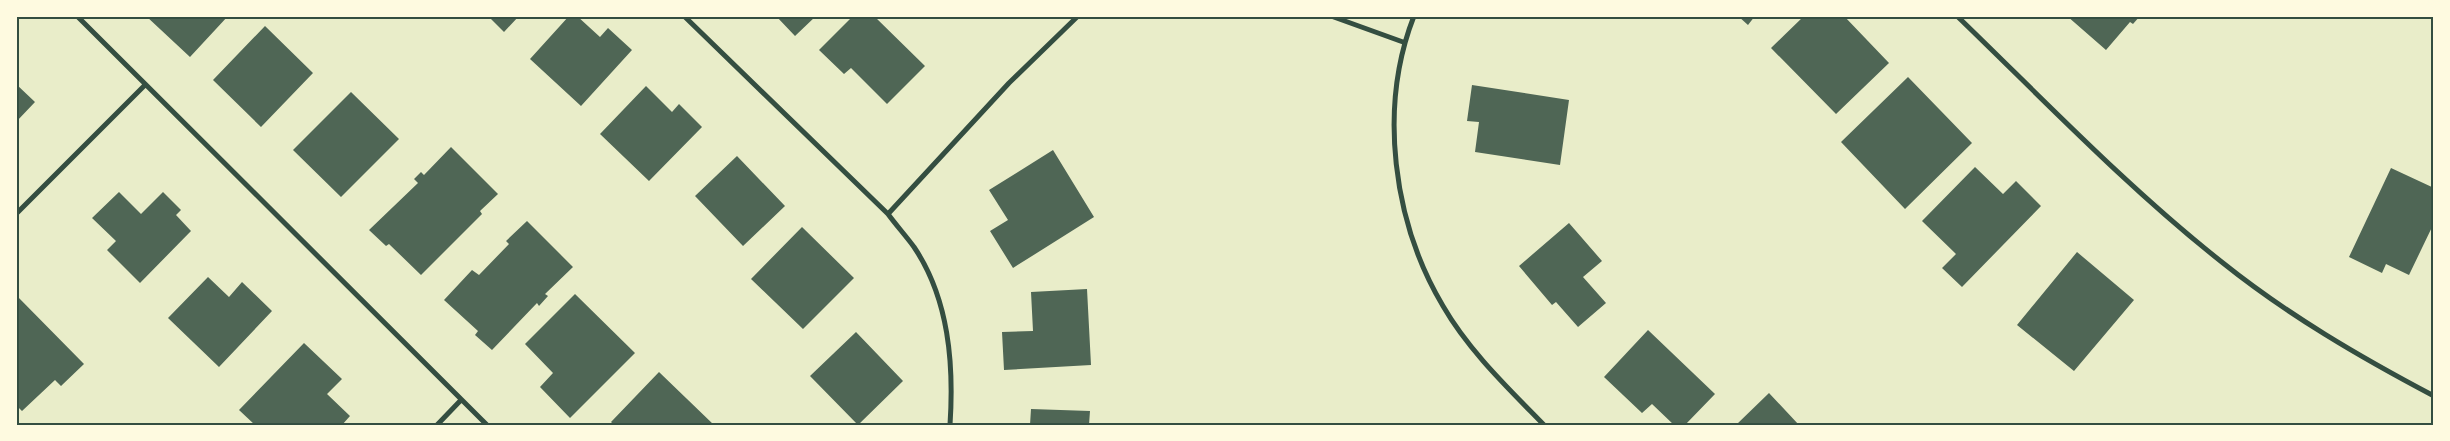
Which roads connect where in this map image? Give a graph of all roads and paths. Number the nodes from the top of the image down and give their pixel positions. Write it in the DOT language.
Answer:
graph roads {
  1 [pos="77,16"];
  2 [pos="684,16"];
  3 [pos="1078,16"];
  4 [pos="1332,16"];
  5 [pos="1414,16"];
  6 [pos="1957,16"];
  7 [pos="1404,42"];
  8 [pos="146,85"];
  9 [pos="16,214"];
  10 [pos="888,214"];
  11 [pos="2434,396"];
  12 [pos="461,400"];
  13 [pos="437,425"];
  14 [pos="487,425"];
  15 [pos="950,425"];
  16 [pos="1544,425"];
  1 -- 8 [label="street"];
  2 -- 10 [label="street"];
  3 -- 10 [label="street"];
  4 -- 7 [label="street"];
  5 -- 7 [label="street"];
  6 -- 11 [label="street"];
  7 -- 16 [label="street"];
  8 -- 9 [label="street"];
  8 -- 12 [label="street"];
  10 -- 15 [label="street"];
  12 -- 13 [label="street"];
  12 -- 14 [label="street"];
}
